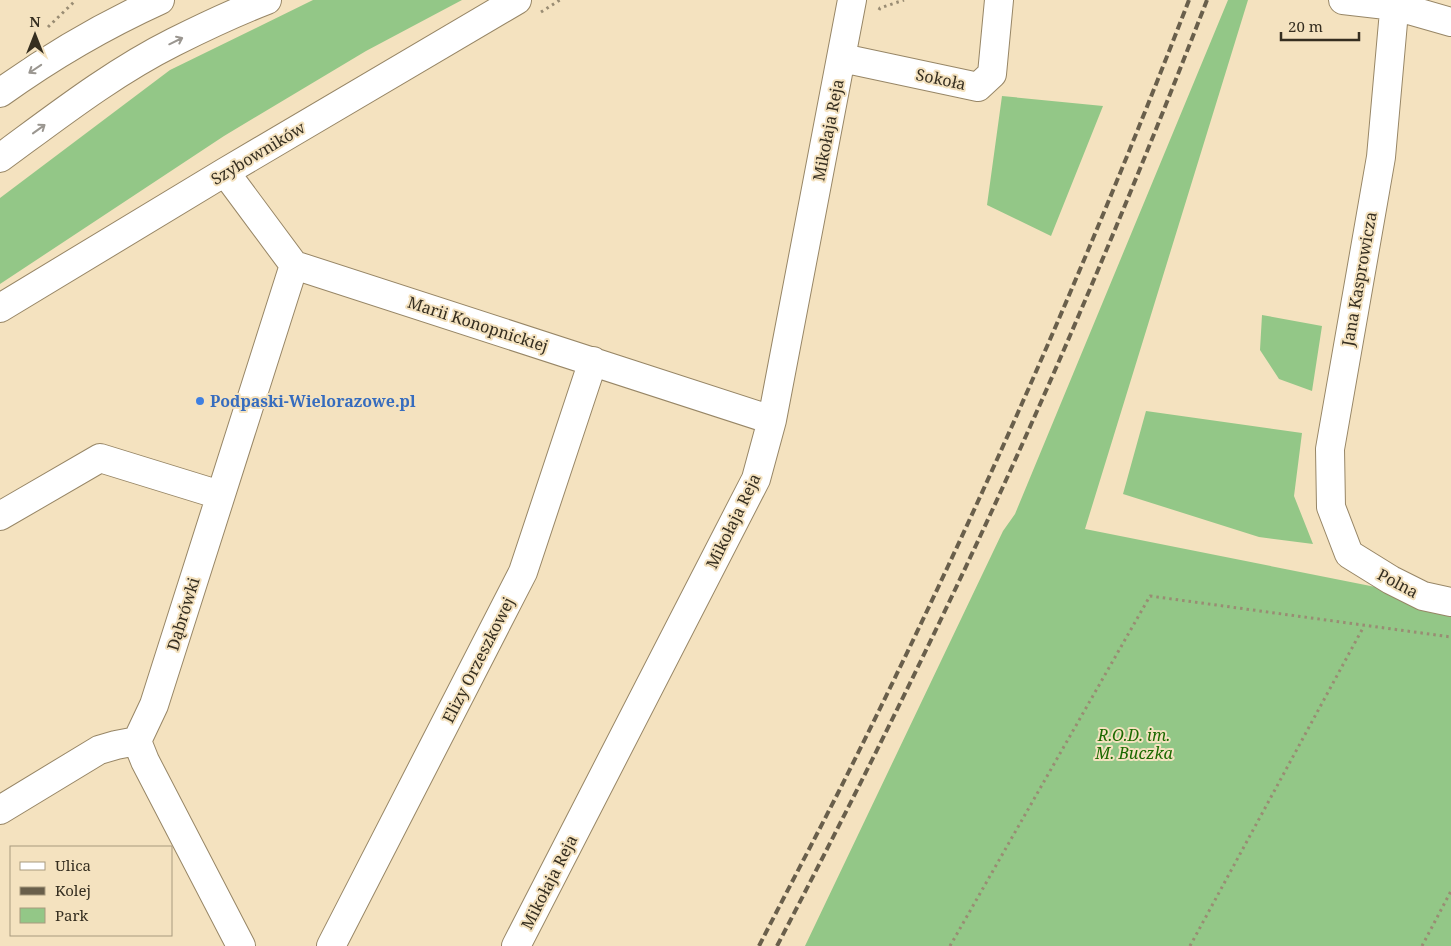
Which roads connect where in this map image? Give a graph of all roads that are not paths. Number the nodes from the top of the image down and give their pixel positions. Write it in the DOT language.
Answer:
graph roads {
  1 [pos="160,0"];
  2 [pos="517,0"];
  3 [pos="852,0"];
  4 [pos="1000,0"];
  5 [pos="1343,0"];
  6 [pos="265,1"];
  7 [pos="1395,3"];
  8 [pos="1451,22"];
  9 [pos="842,58"];
  10 [pos="0,92"];
  11 [pos="0,158"];
  12 [pos="225,172"];
  13 [pos="294,265"];
  14 [pos="0,308"];
  15 [pos="593,361"];
  16 [pos="772,420"];
  17 [pos="220,495"];
  18 [pos="0,516"];
  19 [pos="1349,554"];
  20 [pos="1451,602"];
  21 [pos="137,741"];
  22 [pos="0,810"];
  23 [pos="241,946"];
  24 [pos="330,946"];
  25 [pos="516,946"];
  1 -- 10 [label="street, one-way"];
  2 -- 12 [label="street, Szybowników"];
  3 -- 9 [label="street, Mikołaja Reja"];
  4 -- 9 [label="street, Sokoła"];
  5 -- 7 [label="street"];
  11 -- 6 [label="street, one-way"];
  7 -- 8 [label="street"];
  7 -- 19 [label="street, Jana Kasprowicza"];
  9 -- 16 [label="street, Mikołaja Reja"];
  12 -- 13 [label="street"];
  12 -- 14 [label="street, Szybowników"];
  13 -- 15 [label="street, Marii Konopnickiej"];
  13 -- 17 [label="street, Dąbrówki"];
  15 -- 16 [label="street, Marii Konopnickiej"];
  15 -- 24 [label="street, Elizy Orzeszkowej"];
  16 -- 25 [label="street, Mikołaja Reja"];
  17 -- 18 [label="street"];
  17 -- 21 [label="street, Dąbrówki"];
  19 -- 20 [label="street, Polna"];
  21 -- 22 [label="street"];
  21 -- 23 [label="street"];
}
